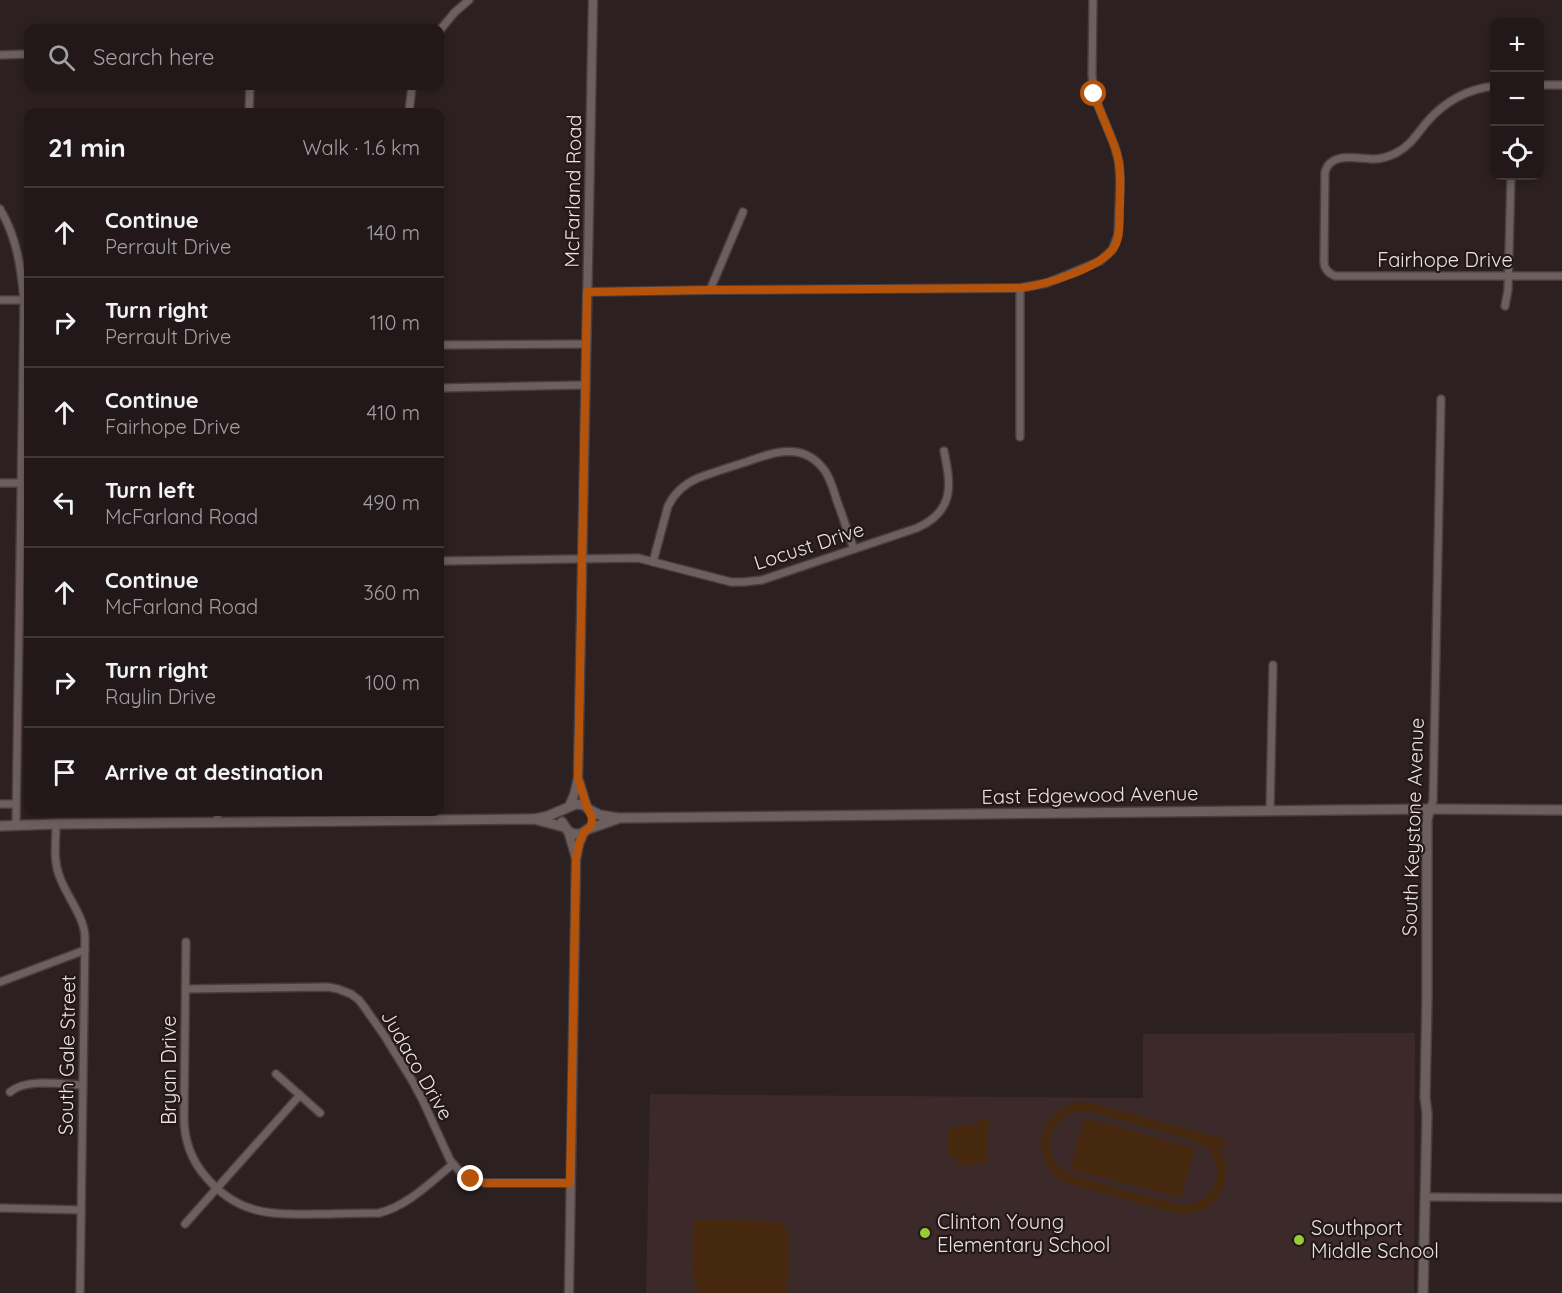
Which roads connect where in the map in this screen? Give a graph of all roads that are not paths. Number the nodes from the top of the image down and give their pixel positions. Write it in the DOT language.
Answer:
graph roads {
  1 [pos="469,0"];
  2 [pos="593,0"];
  3 [pos="1093,0"];
  4 [pos="444,25"];
  5 [pos="24,54"];
  6 [pos="0,55"];
  7 [pos="1544,85"];
  8 [pos="1562,85"];
  9 [pos="1490,87"];
  10 [pos="250,90"];
  11 [pos="412,90"];
  12 [pos="249,108"];
  13 [pos="409,108"];
  14 [pos="1512,180"];
  15 [pos="0,209"];
  16 [pos="743,212"];
  17 [pos="1508,276"];
  18 [pos="1562,276"];
  19 [pos="24,287"];
  20 [pos="1020,288"];
  21 [pos="710,290"];
  22 [pos="587,292"];
  23 [pos="0,300"];
  24 [pos="24,300"];
  25 [pos="1505,306"];
  26 [pos="586,344"];
  27 [pos="444,345"];
  28 [pos="585,385"];
  29 [pos="444,388"];
  30 [pos="1441,399"];
  31 [pos="1020,437"];
  32 [pos="944,450"];
  33 [pos="0,483"];
  34 [pos="24,483"];
  35 [pos="24,519"];
  36 [pos="854,549"];
  37 [pos="582,560"];
  38 [pos="444,561"];
  39 [pos="653,562"];
  40 [pos="1273,665"];
  41 [pos="578,778"];
  42 [pos="0,804"];
  43 [pos="16,804"];
  44 [pos="567,807"];
  45 [pos="588,809"];
  46 [pos="1430,809"];
  47 [pos="1562,810"];
  48 [pos="1270,811"];
  49 [pos="217,817"];
  50 [pos="618,818"];
  51 [pos="534,819"];
  52 [pos="56,824"];
  53 [pos="16,825"];
  54 [pos="0,826"];
  55 [pos="566,829"];
  56 [pos="586,831"];
  57 [pos="576,859"];
  58 [pos="186,942"];
  59 [pos="85,950"];
  60 [pos="0,982"];
  61 [pos="186,988"];
  62 [pos="276,1074"];
  63 [pos="82,1085"];
  64 [pos="10,1092"];
  65 [pos="300,1095"];
  66 [pos="320,1113"];
  67 [pos="453,1164"];
  68 [pos="570,1183"];
  69 [pos="217,1188"];
  70 [pos="1425,1197"];
  71 [pos="1562,1198"];
  72 [pos="0,1208"];
  73 [pos="81,1210"];
  74 [pos="185,1224"];
  75 [pos="80,1293"];
  76 [pos="569,1293"];
  77 [pos="1424,1293"];
  1 -- 4 [label="street"];
  2 -- 22 [label="street, McFarland Road"];
  3 -- 20 [label="street"];
  5 -- 6 [label="street"];
  7 -- 8 [label="street"];
  9 -- 17 [label="street, Fairhope Drive"];
  10 -- 12 [label="street"];
  11 -- 13 [label="street"];
  14 -- 17 [label="street"];
  15 -- 19 [label="street"];
  16 -- 21 [label="street"];
  17 -- 18 [label="street, Fairhope Drive"];
  17 -- 25 [label="street"];
  20 -- 21 [label="street"];
  20 -- 31 [label="street"];
  21 -- 22 [label="street"];
  22 -- 26 [label="street, McFarland Road"];
  23 -- 24 [label="street"];
  26 -- 27 [label="street"];
  26 -- 28 [label="street, McFarland Road"];
  28 -- 29 [label="street"];
  28 -- 37 [label="street, McFarland Road"];
  30 -- 46 [label="street, South Keystone Avenue"];
  32 -- 36 [label="street, Locust Drive"];
  33 -- 34 [label="street"];
  35 -- 43 [label="street"];
  36 -- 39 [label="street, Locust Drive"];
  36 -- 39 [label="street"];
  37 -- 38 [label="street, Locust Drive"];
  37 -- 39 [label="street, Locust Drive"];
  37 -- 41 [label="street, McFarland Road"];
  40 -- 48 [label="street"];
  41 -- 44 [label="street, McFarland Road"];
  41 -- 45 [label="street, McFarland Road"];
  42 -- 43 [label="street"];
  43 -- 53 [label="street"];
  44 -- 45 [label="main road, East Edgewood Avenue"];
  44 -- 51 [label="main road, East Edgewood Avenue"];
  44 -- 55 [label="main road"];
  45 -- 50 [label="main road, East Edgewood Avenue"];
  45 -- 56 [label="main road"];
  46 -- 47 [label="main road, East Edgewood Avenue"];
  46 -- 48 [label="main road, East Edgewood Avenue"];
  46 -- 70 [label="main road, South Keystone Avenue"];
  48 -- 50 [label="main road, East Edgewood Avenue"];
  49 -- 51 [label="main road, East Edgewood Avenue"];
  49 -- 52 [label="main road, East Edgewood Avenue"];
  50 -- 56 [label="main road, East Edgewood Avenue"];
  51 -- 55 [label="main road, East Edgewood Avenue"];
  52 -- 53 [label="main road, East Edgewood Avenue"];
  52 -- 59 [label="street, South Gale Street"];
  53 -- 54 [label="main road, East Edgewood Avenue"];
  55 -- 56 [label="main road, East Edgewood Avenue"];
  55 -- 57 [label="street"];
  56 -- 57 [label="street"];
  57 -- 68 [label="street"];
  58 -- 61 [label="street, Bryan Drive"];
  59 -- 60 [label="street"];
  59 -- 63 [label="street, South Gale Street"];
  61 -- 67 [label="street, Judaco Drive"];
  61 -- 69 [label="street, Bryan Drive"];
  62 -- 65 [label="street"];
  63 -- 64 [label="street"];
  63 -- 73 [label="street, South Gale Street"];
  65 -- 66 [label="street"];
  65 -- 69 [label="street"];
  67 -- 68 [label="street"];
  67 -- 69 [label="street, Bryan Drive"];
  68 -- 76 [label="street"];
  69 -- 74 [label="street"];
  70 -- 71 [label="street"];
  70 -- 77 [label="main road, South Keystone Avenue"];
  72 -- 73 [label="street"];
  73 -- 75 [label="street, South Gale Street"];
}
